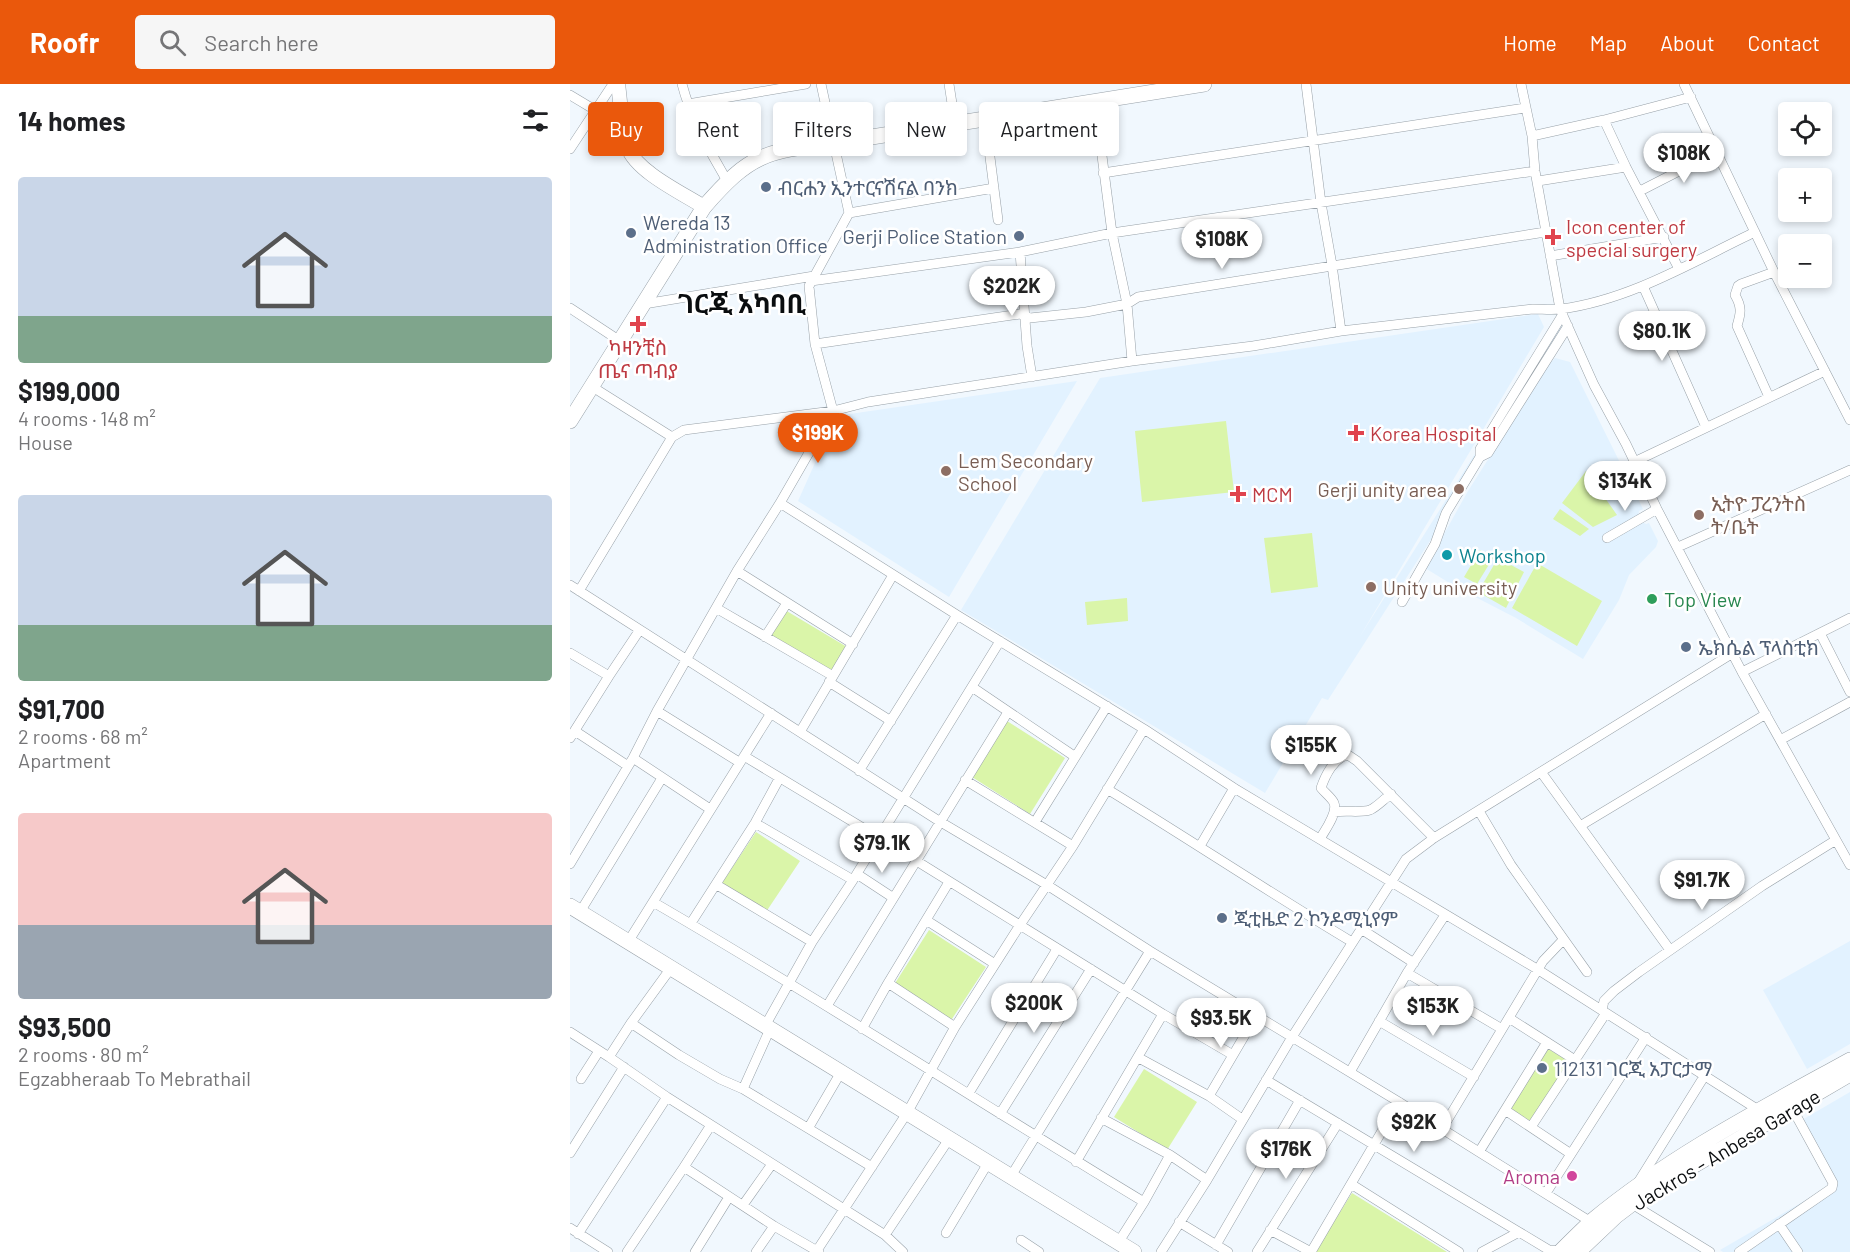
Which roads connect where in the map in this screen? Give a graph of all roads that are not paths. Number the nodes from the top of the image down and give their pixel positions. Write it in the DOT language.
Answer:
graph roads {
  1 [pos="613,84"];
  2 [pos="618,84"];
  3 [pos="682,84"];
  4 [pos="806,84"];
  5 [pos="821,84"];
  6 [pos="949,84"];
  7 [pos="1204,84"];
  8 [pos="1306,84"];
  9 [pos="1521,84"];
  10 [pos="1684,84"];
  11 [pos="766,87"];
  12 [pos="1142,89"];
  13 [pos="570,95"];
  14 [pos="1691,97"];
  15 [pos="601,102"];
  16 [pos="686,102"];
  17 [pos="696,102"];
  18 [pos="825,102"];
  19 [pos="952,102"];
  20 [pos="1095,102"];
  21 [pos="588,106"];
  22 [pos="1525,108"];
  23 [pos="1605,120"];
  24 [pos="588,121"];
  25 [pos="1532,136"];
  26 [pos="1314,141"];
  27 [pos="570,149"];
  28 [pos="773,152"];
  29 [pos="1716,152"];
  30 [pos="712,156"];
  31 [pos="837,156"];
  32 [pos="990,156"];
  33 [pos="1101,156"];
  34 [pos="1626,167"];
  35 [pos="1535,171"];
  36 [pos="1103,173"];
  37 [pos="727,181"];
  38 [pos="1538,181"];
  39 [pos="994,189"];
  40 [pos="1640,191"];
  41 [pos="1321,203"];
  42 [pos="704,207"];
  43 [pos="849,213"];
  44 [pos="998,220"];
  45 [pos="1545,232"];
  46 [pos="1755,232"];
  47 [pos="1112,233"];
  48 [pos="1664,237"];
  49 [pos="1020,252"];
  50 [pos="1550,256"];
  51 [pos="1332,265"];
  52 [pos="1679,269"];
  53 [pos="1774,272"];
  54 [pos="812,278"];
  55 [pos="1643,286"];
  56 [pos="644,304"];
  57 [pos="1127,304"];
  58 [pos="570,308"];
  59 [pos="1562,311"];
  60 [pos="1025,315"];
  61 [pos="1568,326"];
  62 [pos="1341,331"];
  63 [pos="620,341"];
  64 [pos="815,344"];
  65 [pos="1132,361"];
  66 [pos="1825,371"];
  67 [pos="1032,377"];
  68 [pos="591,386"];
  69 [pos="1769,397"];
  70 [pos="832,411"];
  71 [pos="573,412"];
  72 [pos="1850,420"];
  73 [pos="1706,427"];
  74 [pos="672,437"];
  75 [pos="1480,457"];
  76 [pos="1634,462"];
  77 [pos="1850,470"];
  78 [pos="780,503"];
  79 [pos="1657,509"];
  80 [pos="1607,538"];
  81 [pos="1678,547"];
  82 [pos="737,571"];
  83 [pos="893,575"];
  84 [pos="570,585"];
  85 [pos="579,591"];
  86 [pos="1401,602"];
  87 [pos="787,603"];
  88 [pos="716,608"];
  89 [pos="957,615"];
  90 [pos="1850,618"];
  91 [pos="639,631"];
  92 [pos="1820,633"];
  93 [pos="765,637"];
  94 [pos="1000,642"];
  95 [pos="853,644"];
  96 [pos="1733,653"];
  97 [pos="570,654"];
  98 [pos="687,659"];
  99 [pos="1743,672"];
  100 [pos="609,676"];
  101 [pos="831,679"];
  102 [pos="972,687"];
  103 [pos="1850,692"];
  104 [pos="1849,703"];
  105 [pos="1107,706"];
  106 [pos="657,711"];
  107 [pos="1008,712"];
  108 [pos="771,713"];
  109 [pos="1766,714"];
  110 [pos="891,721"];
  111 [pos="1144,729"];
  112 [pos="800,732"];
  113 [pos="572,735"];
  114 [pos="1780,740"];
  115 [pos="1074,756"];
  116 [pos="742,759"];
  117 [pos="630,762"];
  118 [pos="859,771"];
  119 [pos="1541,772"];
  120 [pos="662,778"];
  121 [pos="779,779"];
  122 [pos="965,780"];
  123 [pos="1234,788"];
  124 [pos="1107,789"];
  125 [pos="1390,794"];
  126 [pos="903,799"];
  127 [pos="710,808"];
  128 [pos="1479,810"];
  129 [pos="1334,812"];
  130 [pos="939,821"];
  131 [pos="1035,822"];
  132 [pos="755,823"];
  133 [pos="1580,826"];
  134 [pos="879,837"];
  135 [pos="1434,838"];
  136 [pos="1320,839"];
  137 [pos="1836,840"];
  138 [pos="1073,846"];
  139 [pos="1200,846"];
  140 [pos="915,860"];
  141 [pos="570,864"];
  142 [pos="1850,865"];
  143 [pos="855,877"];
  144 [pos="1391,881"];
  145 [pos="949,882"];
  146 [pos="717,885"];
  147 [pos="1047,885"];
  148 [pos="892,897"];
  149 [pos="653,902"];
  150 [pos="573,908"];
  151 [pos="1445,915"];
  152 [pos="926,920"];
  153 [pos="691,923"];
  154 [pos="1020,925"];
  155 [pos="1362,929"];
  156 [pos="1563,940"];
  157 [pos="628,942"];
  158 [pos="813,942"];
  159 [pos="1352,942"];
  160 [pos="1057,948"];
  161 [pos="1670,950"];
  162 [pos="1150,951"];
  163 [pos="1414,963"];
  164 [pos="995,964"];
  165 [pos="671,968"];
  166 [pos="1091,969"];
  167 [pos="1538,969"];
  168 [pos="1587,972"];
  169 [pos="1407,973"];
  170 [pos="788,984"];
  171 [pos="888,984"];
  172 [pos="1126,991"];
  173 [pos="827,1006"];
  174 [pos="1604,1011"];
  175 [pos="1163,1014"];
  176 [pos="1256,1016"];
  177 [pos="1509,1018"];
  178 [pos="1380,1021"];
  179 [pos="631,1023"];
  180 [pos="768,1027"];
  181 [pos="955,1027"];
  182 [pos="862,1029"];
  183 [pos="1502,1029"];
  184 [pos="570,1032"];
  185 [pos="1292,1037"];
  186 [pos="1646,1037"];
  187 [pos="1547,1042"];
  188 [pos="599,1051"];
  189 [pos="1233,1055"];
  190 [pos="609,1057"];
  191 [pos="1139,1058"];
  192 [pos="1575,1060"];
  193 [pos="1850,1060"];
  194 [pos="624,1067"];
  195 [pos="932,1071"];
  196 [pos="841,1072"];
  197 [pos="1350,1072"];
  198 [pos="1850,1074"];
  199 [pos="1705,1075"];
  200 [pos="1474,1077"];
  201 [pos="581,1079"];
  202 [pos="1266,1080"];
  203 [pos="743,1089"];
  204 [pos="969,1093"];
  205 [pos="1209,1096"];
  206 [pos="667,1097"];
  207 [pos="1300,1100"];
  208 [pos="1400,1102"];
  209 [pos="1792,1108"];
  210 [pos="1504,1110"];
  211 [pos="1760,1111"];
  212 [pos="907,1113"];
  213 [pos="1000,1114"];
  214 [pos="1101,1118"];
  215 [pos="1242,1119"];
  216 [pos="1338,1123"];
  217 [pos="711,1125"];
  218 [pos="808,1127"];
  219 [pos="1531,1127"];
  220 [pos="1442,1129"];
  221 [pos="1035,1136"];
  222 [pos="949,1138"];
  223 [pos="1375,1145"];
  224 [pos="1479,1152"];
  225 [pos="570,1153"];
  226 [pos="1571,1154"];
  227 [pos="1170,1155"];
  228 [pos="1076,1162"];
  229 [pos="988,1163"];
  230 [pos="772,1164"];
  231 [pos="684,1167"];
  232 [pos="872,1167"];
  233 [pos="1011,1176"];
  234 [pos="1207,1180"];
  235 [pos="1351,1184"];
  236 [pos="1546,1193"];
  237 [pos="1633,1196"];
  238 [pos="729,1197"];
  239 [pos="1144,1202"];
  240 [pos="743,1205"];
  241 [pos="845,1209"];
  242 [pos="1179,1222"];
  243 [pos="1591,1222"];
  244 [pos="1779,1224"];
  245 [pos="774,1226"];
  246 [pos="1270,1230"];
  247 [pos="574,1231"];
  248 [pos="1519,1232"];
  249 [pos="946,1233"];
  250 [pos="885,1235"];
  251 [pos="1021,1240"];
  252 [pos="1216,1245"];
  253 [pos="1125,1249"];
  254 [pos="1557,1251"];
  255 [pos="608,1252"];
  256 [pos="627,1252"];
  257 [pos="695,1252"];
  258 [pos="756,1252"];
  259 [pos="817,1252"];
  260 [pos="903,1252"];
  261 [pos="1039,1252"];
  262 [pos="1161,1252"];
  263 [pos="1228,1252"];
  264 [pos="1257,1252"];
  265 [pos="1311,1252"];
  266 [pos="1460,1252"];
  267 [pos="1482,1252"];
  268 [pos="1578,1252"];
  269 [pos="1710,1252"];
  270 [pos="1739,1252"];
  271 [pos="1798,1252"];
  1 -- 15 [label="street"];
  2 -- 42 [label="street"];
  3 -- 16 [label="street"];
  4 -- 11 [label="street"];
  5 -- 18 [label="street"];
  6 -- 19 [label="street"];
  7 -- 12 [label="main road"];
  8 -- 26 [label="street"];
  9 -- 22 [label="street"];
  10 -- 14 [label="street"];
  11 -- 17 [label="street"];
  12 -- 20 [label="main road"];
  13 -- 21 [label="street"];
  14 -- 23 [label="street"];
  14 -- 29 [label="street"];
  22 -- 25 [label="street"];
  22 -- 26 [label="street"];
  23 -- 25 [label="street"];
  23 -- 34 [label="street"];
  24 -- 27 [label="street"];
  25 -- 35 [label="street"];
  26 -- 36 [label="street"];
  26 -- 41 [label="street"];
  28 -- 37 [label="main road"];
  29 -- 40 [label="street"];
  29 -- 46 [label="street"];
  30 -- 37 [label="street"];
  31 -- 43 [label="street"];
  32 -- 39 [label="street"];
  33 -- 36 [label="street"];
  34 -- 38 [label="street"];
  34 -- 40 [label="street"];
  35 -- 38 [label="street"];
  35 -- 41 [label="street"];
  36 -- 47 [label="street"];
  37 -- 42 [label="main road"];
  38 -- 45 [label="street"];
  39 -- 43 [label="street"];
  39 -- 44 [label="street"];
  40 -- 48 [label="street"];
  41 -- 47 [label="street"];
  41 -- 51 [label="street"];
  42 -- 56 [label="main road"];
  43 -- 54 [label="street"];
  45 -- 50 [label="street"];
  45 -- 51 [label="street"];
  46 -- 52 [label="street"];
  46 -- 53 [label="street"];
  47 -- 49 [label="street"];
  47 -- 57 [label="street"];
  48 -- 50 [label="street"];
  48 -- 52 [label="street"];
  49 -- 54 [label="street"];
  49 -- 60 [label="street"];
  50 -- 59 [label="street"];
  51 -- 57 [label="street"];
  51 -- 62 [label="street"];
  52 -- 55 [label="street"];
  53 -- 66 [label="street"];
  53 -- 69 [label="street"];
  54 -- 56 [label="street"];
  54 -- 64 [label="street"];
  55 -- 59 [label="street"];
  55 -- 73 [label="street"];
  56 -- 63 [label="main road"];
  57 -- 60 [label="street"];
  57 -- 65 [label="street"];
  58 -- 63 [label="street"];
  59 -- 61 [label="street"];
  59 -- 62 [label="street"];
  59 -- 75 [label="street"];
  60 -- 64 [label="street"];
  60 -- 67 [label="street"];
  61 -- 75 [label="street"];
  61 -- 76 [label="street"];
  62 -- 65 [label="street"];
  63 -- 68 [label="main road"];
  64 -- 70 [label="street"];
  65 -- 67 [label="street"];
  66 -- 69 [label="street"];
  66 -- 72 [label="street"];
  67 -- 70 [label="street"];
  68 -- 71 [label="main road"];
  68 -- 74 [label="street"];
  69 -- 73 [label="street"];
  70 -- 74 [label="street"];
  70 -- 78 [label="street"];
  73 -- 76 [label="street"];
  74 -- 85 [label="street"];
  75 -- 86 [label="street"];
  76 -- 79 [label="street"];
  77 -- 81 [label="street"];
  78 -- 82 [label="street"];
  78 -- 83 [label="street"];
  79 -- 80 [label="street"];
  79 -- 81 [label="street"];
  81 -- 96 [label="street"];
  82 -- 87 [label="street"];
  82 -- 88 [label="street"];
  83 -- 89 [label="street"];
  83 -- 95 [label="street"];
  84 -- 85 [label="street"];
  85 -- 91 [label="street"];
  87 -- 93 [label="street"];
  87 -- 95 [label="street"];
  88 -- 93 [label="street"];
  88 -- 98 [label="street"];
  89 -- 94 [label="street"];
  89 -- 110 [label="street"];
  90 -- 92 [label="street"];
  91 -- 98 [label="street"];
  91 -- 100 [label="street"];
  92 -- 99 [label="street"];
  92 -- 103 [label="street"];
  93 -- 101 [label="street"];
  94 -- 102 [label="street"];
  94 -- 105 [label="street"];
  95 -- 101 [label="street"];
  96 -- 99 [label="street"];
  96 -- 119 [label="street"];
  97 -- 100 [label="street"];
  98 -- 106 [label="street"];
  98 -- 108 [label="street"];
  99 -- 109 [label="street"];
  100 -- 113 [label="street"];
  101 -- 110 [label="street"];
  101 -- 112 [label="street"];
  102 -- 107 [label="street"];
  102 -- 126 [label="street"];
  104 -- 114 [label="street"];
  105 -- 111 [label="street"];
  105 -- 115 [label="street"];
  106 -- 116 [label="street"];
  106 -- 117 [label="street"];
  107 -- 115 [label="street"];
  107 -- 122 [label="street"];
  108 -- 112 [label="street"];
  108 -- 116 [label="street"];
  109 -- 114 [label="street"];
  109 -- 133 [label="street"];
  110 -- 118 [label="street"];
  111 -- 123 [label="street"];
  111 -- 124 [label="street"];
  112 -- 118 [label="street"];
  113 -- 117 [label="street"];
  114 -- 137 [label="street"];
  115 -- 131 [label="street"];
  116 -- 121 [label="street"];
  116 -- 127 [label="street"];
  117 -- 120 [label="street"];
  117 -- 141 [label="street"];
  118 -- 126 [label="street"];
  119 -- 128 [label="street"];
  119 -- 133 [label="street"];
  120 -- 127 [label="street"];
  120 -- 150 [label="street"];
  121 -- 132 [label="street"];
  121 -- 134 [label="street"];
  122 -- 130 [label="street"];
  122 -- 131 [label="street"];
  123 -- 136 [label="street"];
  123 -- 139 [label="street"];
  124 -- 138 [label="street"];
  124 -- 139 [label="street"];
  125 -- 129 [label="street"];
  125 -- 129 [label="street"];
  125 -- 135 [label="street"];
  126 -- 130 [label="street"];
  126 -- 134 [label="street"];
  127 -- 149 [label="street"];
  128 -- 135 [label="street"];
  128 -- 156 [label="street"];
  129 -- 136 [label="street"];
  130 -- 140 [label="street"];
  130 -- 147 [label="street"];
  131 -- 138 [label="street"];
  132 -- 143 [label="street"];
  132 -- 146 [label="street"];
  133 -- 161 [label="street"];
  134 -- 143 [label="street"];
  135 -- 144 [label="street"];
  136 -- 144 [label="street"];
  137 -- 142 [label="street"];
  137 -- 161 [label="street"];
  138 -- 147 [label="street"];
  139 -- 159 [label="street"];
  140 -- 145 [label="street"];
  140 -- 148 [label="street"];
  143 -- 148 [label="street"];
  143 -- 158 [label="street"];
  144 -- 151 [label="street"];
  144 -- 155 [label="street"];
  145 -- 152 [label="street"];
  145 -- 154 [label="street"];
  146 -- 153 [label="street"];
  146 -- 158 [label="street"];
  147 -- 154 [label="street"];
  147 -- 162 [label="street"];
  148 -- 173 [label="street"];
  149 -- 153 [label="street"];
  149 -- 157 [label="street"];
  150 -- 157 [label="main road"];
  151 -- 163 [label="street"];
  151 -- 167 [label="street"];
  152 -- 164 [label="street"];
  152 -- 171 [label="street"];
  153 -- 170 [label="street"];
  154 -- 160 [label="street"];
  154 -- 164 [label="street"];
  155 -- 159 [label="street"];
  155 -- 163 [label="street"];
  156 -- 167 [label="street"];
  156 -- 168 [label="street"];
  157 -- 165 [label="main road"];
  158 -- 170 [label="street"];
  159 -- 185 [label="street"];
  160 -- 166 [label="street"];
  160 -- 204 [label="street"];
  161 -- 174 [label="street"];
  162 -- 172 [label="street"];
  162 -- 176 [label="street"];
  163 -- 169 [label="street"];
  164 -- 181 [label="street"];
  165 -- 179 [label="street"];
  165 -- 180 [label="main road"];
  166 -- 172 [label="street"];
  166 -- 213 [label="street"];
  167 -- 174 [label="street"];
  167 -- 177 [label="street"];
  169 -- 178 [label="street"];
  169 -- 183 [label="street"];
  170 -- 173 [label="street"];
  170 -- 180 [label="street"];
  171 -- 181 [label="street"];
  171 -- 182 [label="street"];
  172 -- 175 [label="street"];
  172 -- 221 [label="street"];
  173 -- 182 [label="street"];
  174 -- 186 [label="street"];
  174 -- 192 [label="street"];
  175 -- 189 [label="street"];
  175 -- 191 [label="street"];
  176 -- 185 [label="street"];
  176 -- 189 [label="street"];
  177 -- 183 [label="street"];
  177 -- 187 [label="street"];
  178 -- 197 [label="street"];
  178 -- 200 [label="street"];
  179 -- 190 [label="street"];
  179 -- 203 [label="street"];
  180 -- 196 [label="main road"];
  180 -- 203 [label="street"];
  181 -- 195 [label="street"];
  182 -- 195 [label="street"];
  183 -- 200 [label="street"];
  184 -- 188 [label="street"];
  185 -- 197 [label="street"];
  185 -- 202 [label="street"];
  186 -- 199 [label="street"];
  186 -- 226 [label="street"];
  187 -- 192 [label="street"];
  187 -- 210 [label="street"];
  188 -- 190 [label="street"];
  188 -- 201 [label="street"];
  189 -- 205 [label="street"];
  190 -- 194 [label="street"];
  191 -- 205 [label="street"];
  191 -- 214 [label="street"];
  192 -- 219 [label="street"];
  193 -- 211 [label="main road"];
  194 -- 206 [label="street"];
  194 -- 225 [label="street"];
  195 -- 204 [label="street"];
  195 -- 212 [label="street"];
  196 -- 212 [label="main road"];
  196 -- 218 [label="street"];
  197 -- 208 [label="street"];
  198 -- 209 [label="main road, Jackros - Anbesa Garage"];
  199 -- 211 [label="street"];
  199 -- 237 [label="street"];
  200 -- 220 [label="street"];
  202 -- 207 [label="street"];
  202 -- 215 [label="street"];
  203 -- 218 [label="street"];
  204 -- 213 [label="street"];
  205 -- 215 [label="street"];
  206 -- 217 [label="street"];
  206 -- 247 [label="street"];
  207 -- 216 [label="street"];
  207 -- 252 [label="street"];
  208 -- 220 [label="street"];
  208 -- 223 [label="street"];
  209 -- 237 [label="main road, Jackros - Anbesa Garage"];
  209 -- 244 [label="street"];
  210 -- 219 [label="street"];
  210 -- 224 [label="street"];
  211 -- 237 [label="main road"];
  212 -- 222 [label="main road"];
  212 -- 232 [label="street"];
  213 -- 221 [label="street"];
  214 -- 227 [label="street"];
  214 -- 228 [label="street"];
  215 -- 234 [label="street"];
  216 -- 223 [label="street"];
  216 -- 246 [label="street"];
  217 -- 230 [label="street"];
  217 -- 231 [label="street"];
  218 -- 232 [label="street"];
  219 -- 226 [label="street"];
  220 -- 224 [label="street"];
  221 -- 228 [label="street"];
  221 -- 233 [label="street"];
  222 -- 229 [label="main road"];
  222 -- 250 [label="street"];
  223 -- 235 [label="street"];
  223 -- 248 [label="street"];
  224 -- 236 [label="street"];
  226 -- 236 [label="street"];
  227 -- 234 [label="street"];
  227 -- 239 [label="street"];
  228 -- 239 [label="street"];
  229 -- 233 [label="main road"];
  229 -- 249 [label="street"];
  230 -- 240 [label="street"];
  230 -- 241 [label="street"];
  231 -- 238 [label="street"];
  231 -- 256 [label="street"];
  232 -- 241 [label="street"];
  233 -- 253 [label="main road"];
  234 -- 242 [label="street"];
  235 -- 265 [label="street"];
  235 -- 266 [label="street"];
  236 -- 243 [label="street"];
  237 -- 243 [label="main road"];
  237 -- 268 [label="main road, Jackros - Anbesa Garage"];
  237 -- 269 [label="street"];
  238 -- 240 [label="street"];
  238 -- 257 [label="street"];
  239 -- 253 [label="street"];
  240 -- 245 [label="street"];
  241 -- 250 [label="street"];
  241 -- 259 [label="street"];
  242 -- 252 [label="street"];
  242 -- 262 [label="street"];
  243 -- 254 [label="main road"];
  244 -- 270 [label="street"];
  244 -- 271 [label="street"];
  245 -- 258 [label="street"];
  245 -- 259 [label="street"];
  246 -- 264 [label="street"];
  246 -- 265 [label="street"];
  247 -- 255 [label="street"];
  248 -- 254 [label="street"];
  248 -- 267 [label="street"];
  250 -- 260 [label="street"];
  251 -- 261 [label="street"];
  252 -- 263 [label="street"];
}
